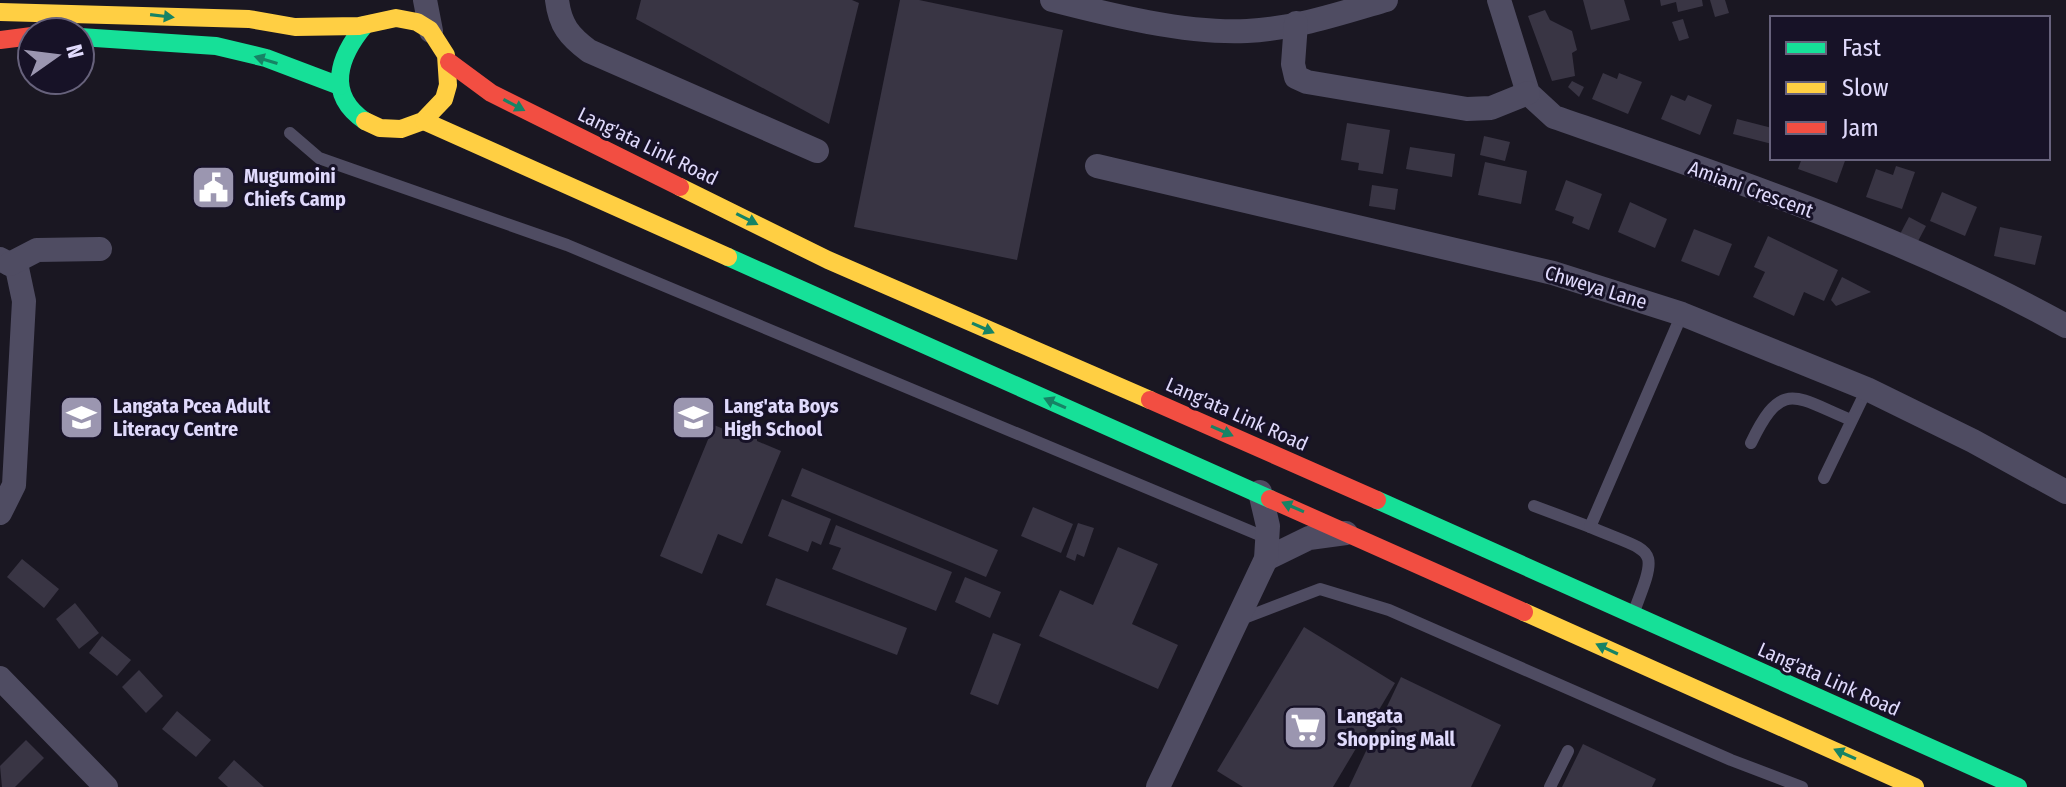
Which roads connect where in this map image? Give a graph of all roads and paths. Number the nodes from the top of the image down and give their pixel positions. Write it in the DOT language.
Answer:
graph roads {
  1 [pos="425,0"];
  2 [pos="557,0"];
  3 [pos="1052,0"];
  4 [pos="1386,0"];
  5 [pos="1499,0"];
  6 [pos="0,12"];
  7 [pos="378,14"];
  8 [pos="1296,23"];
  9 [pos="431,31"];
  10 [pos="96,38"];
  11 [pos="449,62"];
  12 [pos="340,86"];
  13 [pos="1528,93"];
  14 [pos="424,121"];
  15 [pos="290,133"];
  16 [pos="817,151"];
  17 [pos="1097,166"];
  18 [pos="100,249"];
  19 [pos="5,262"];
  20 [pos="1682,314"];
  21 [pos="2066,326"];
  22 [pos="1867,389"];
  23 [pos="1851,420"];
  24 [pos="1751,443"];
  25 [pos="1824,478"];
  26 [pos="1260,492"];
  27 [pos="2066,492"];
  28 [pos="1534,506"];
  29 [pos="0,513"];
  30 [pos="1590,527"];
  31 [pos="1350,532"];
  32 [pos="1267,549"];
  33 [pos="1633,614"];
  34 [pos="1236,621"];
  35 [pos="0,679"];
  36 [pos="1568,751"];
  37 [pos="1166,784"];
  38 [pos="106,787"];
  39 [pos="1550,787"];
  40 [pos="1802,787"];
  41 [pos="1915,787"];
  42 [pos="2018,787"];
  1 -- 9 [label="street"];
  2 -- 16 [label="street"];
  3 -- 8 [label="street"];
  4 -- 8 [label="street"];
  5 -- 13 [label="street, Amiani Crescent"];
  6 -- 7 [label="main road, one-way"];
  7 -- 9 [label="main road"];
  7 -- 12 [label="main road"];
  8 -- 13 [label="street"];
  9 -- 11 [label="main road"];
  12 -- 10 [label="main road, one-way"];
  11 -- 14 [label="main road"];
  11 -- 33 [label="main road, Lang'ata Link Road, one-way"];
  12 -- 14 [label="main road"];
  13 -- 21 [label="street, Amiani Crescent"];
  26 -- 14 [label="main road, one-way"];
  15 -- 32 [label="lane"];
  17 -- 20 [label="street, Chweya Lane"];
  18 -- 19 [label="street"];
  19 -- 29 [label="street"];
  20 -- 22 [label="street, Chweya Lane"];
  20 -- 30 [label="lane"];
  22 -- 23 [label="lane"];
  22 -- 27 [label="street, Chweya Lane"];
  23 -- 24 [label="lane"];
  23 -- 25 [label="lane"];
  31 -- 26 [label="main road, one-way"];
  26 -- 32 [label="street"];
  28 -- 30 [label="lane"];
  30 -- 33 [label="lane"];
  31 -- 32 [label="street"];
  41 -- 31 [label="main road, one-way"];
  32 -- 34 [label="street"];
  33 -- 42 [label="main road, Lang'ata Link Road"];
  34 -- 37 [label="street"];
  34 -- 40 [label="lane"];
  35 -- 38 [label="street"];
  36 -- 39 [label="lane"];
}
